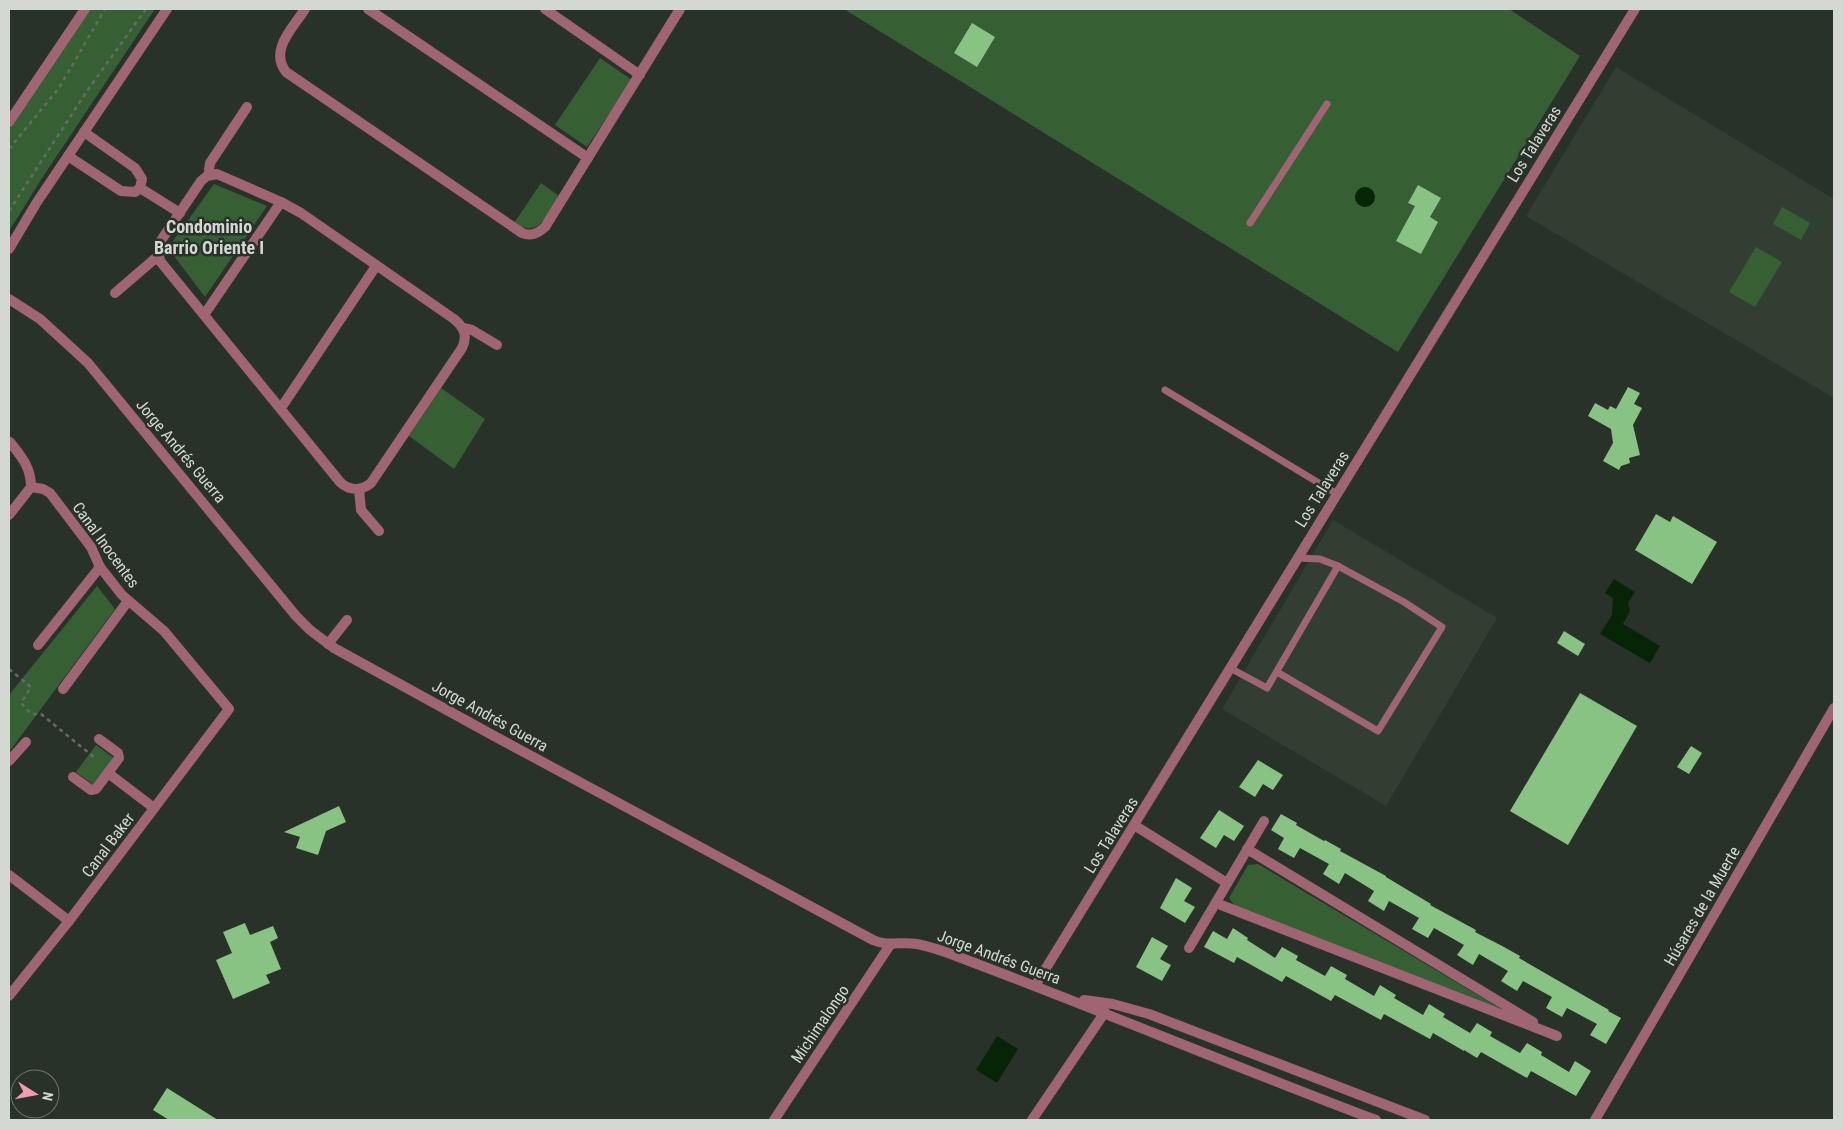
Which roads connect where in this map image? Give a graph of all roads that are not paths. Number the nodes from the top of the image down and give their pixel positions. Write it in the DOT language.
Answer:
graph roads {
  1 [pos="85,9"];
  2 [pos="167,9"];
  3 [pos="305,9"];
  4 [pos="368,9"];
  5 [pos="545,9"];
  6 [pos="680,9"];
  7 [pos="1635,9"];
  8 [pos="640,75"];
  9 [pos="1326,104"];
  10 [pos="247,108"];
  11 [pos="9,122"];
  12 [pos="84,132"];
  13 [pos="68,156"];
  14 [pos="588,158"];
  15 [pos="210,175"];
  16 [pos="140,188"];
  17 [pos="281,202"];
  18 [pos="180,212"];
  19 [pos="1250,223"];
  20 [pos="9,248"];
  21 [pos="158,256"];
  22 [pos="376,266"];
  23 [pos="115,293"];
  24 [pos="9,300"];
  25 [pos="204,315"];
  26 [pos="463,328"];
  27 [pos="497,345"];
  28 [pos="1165,390"];
  29 [pos="281,408"];
  30 [pos="10,442"];
  31 [pos="31,487"];
  32 [pos="359,489"];
  33 [pos="1338,494"];
  34 [pos="9,514"];
  35 [pos="379,531"];
  36 [pos="1298,558"];
  37 [pos="1338,566"];
  38 [pos="100,567"];
  39 [pos="128,601"];
  40 [pos="347,620"];
  41 [pos="328,644"];
  42 [pos="38,645"];
  43 [pos="1230,668"];
  44 [pos="1277,672"];
  45 [pos="63,689"];
  46 [pos="1834,708"];
  47 [pos="229,710"];
  48 [pos="99,739"];
  49 [pos="26,742"];
  50 [pos="9,760"];
  51 [pos="108,773"];
  52 [pos="73,777"];
  53 [pos="154,808"];
  54 [pos="1264,821"];
  55 [pos="1134,825"];
  56 [pos="1248,849"];
  57 [pos="9,875"];
  58 [pos="1227,883"];
  59 [pos="1216,903"];
  60 [pos="69,921"];
  61 [pos="890,945"];
  62 [pos="1189,948"];
  63 [pos="1035,986"];
  64 [pos="9,996"];
  65 [pos="1068,998"];
  66 [pos="1105,1012"];
  67 [pos="774,1120"];
  68 [pos="1032,1120"];
  69 [pos="1376,1120"];
  70 [pos="1426,1120"];
  71 [pos="1595,1120"];
  1 -- 11 [label="street"];
  2 -- 12 [label="street"];
  3 -- 14 [label="street"];
  4 -- 14 [label="street"];
  5 -- 8 [label="street"];
  6 -- 8 [label="street"];
  7 -- 33 [label="street, Los Talaveras"];
  8 -- 14 [label="street"];
  9 -- 19 [label="lane"];
  10 -- 15 [label="street"];
  12 -- 13 [label="street"];
  12 -- 16 [label="street"];
  13 -- 16 [label="street"];
  13 -- 20 [label="street"];
  15 -- 17 [label="street"];
  15 -- 18 [label="street"];
  16 -- 18 [label="street"];
  17 -- 22 [label="street"];
  17 -- 25 [label="street"];
  18 -- 21 [label="street"];
  21 -- 23 [label="street"];
  21 -- 25 [label="street"];
  22 -- 26 [label="street"];
  22 -- 29 [label="street"];
  24 -- 41 [label="street, Jorge Andrés Guerra"];
  25 -- 29 [label="street"];
  26 -- 27 [label="street"];
  26 -- 32 [label="street"];
  28 -- 33 [label="lane"];
  29 -- 32 [label="street"];
  30 -- 31 [label="street"];
  31 -- 34 [label="street"];
  31 -- 38 [label="street, Canal Inocentes"];
  32 -- 35 [label="street"];
  33 -- 36 [label="street, Los Talaveras"];
  36 -- 37 [label="lane"];
  36 -- 43 [label="street, Los Talaveras"];
  37 -- 44 [label="lane"];
  37 -- 44 [label="lane"];
  38 -- 39 [label="street, Canal Inocentes"];
  38 -- 42 [label="street"];
  39 -- 45 [label="street"];
  39 -- 47 [label="street, Canal Inocentes"];
  40 -- 41 [label="street"];
  41 -- 61 [label="street, Jorge Andrés Guerra"];
  43 -- 44 [label="lane"];
  43 -- 55 [label="street, Los Talaveras"];
  46 -- 71 [label="street, Húsares de la Muerte"];
  47 -- 53 [label="street, Canal Baker"];
  48 -- 51 [label="street"];
  49 -- 50 [label="street"];
  51 -- 52 [label="street"];
  51 -- 53 [label="street"];
  53 -- 60 [label="street, Canal Baker"];
  54 -- 56 [label="street"];
  55 -- 58 [label="street"];
  55 -- 63 [label="street, Los Talaveras"];
  56 -- 58 [label="street"];
  56 -- 59 [label="street"];
  57 -- 60 [label="street"];
  58 -- 59 [label="street"];
  59 -- 62 [label="street"];
  60 -- 64 [label="street, Canal Baker"];
  61 -- 63 [label="street, Jorge Andrés Guerra"];
  61 -- 67 [label="street, Michimalongo"];
  63 -- 65 [label="street, Jorge Andrés Guerra"];
  65 -- 66 [label="street, Jorge Andrés Guerra"];
  65 -- 70 [label="street, Jorge Andrés Guerra"];
  66 -- 68 [label="street"];
  66 -- 69 [label="street, Jorge Andrés Guerra"];
}
